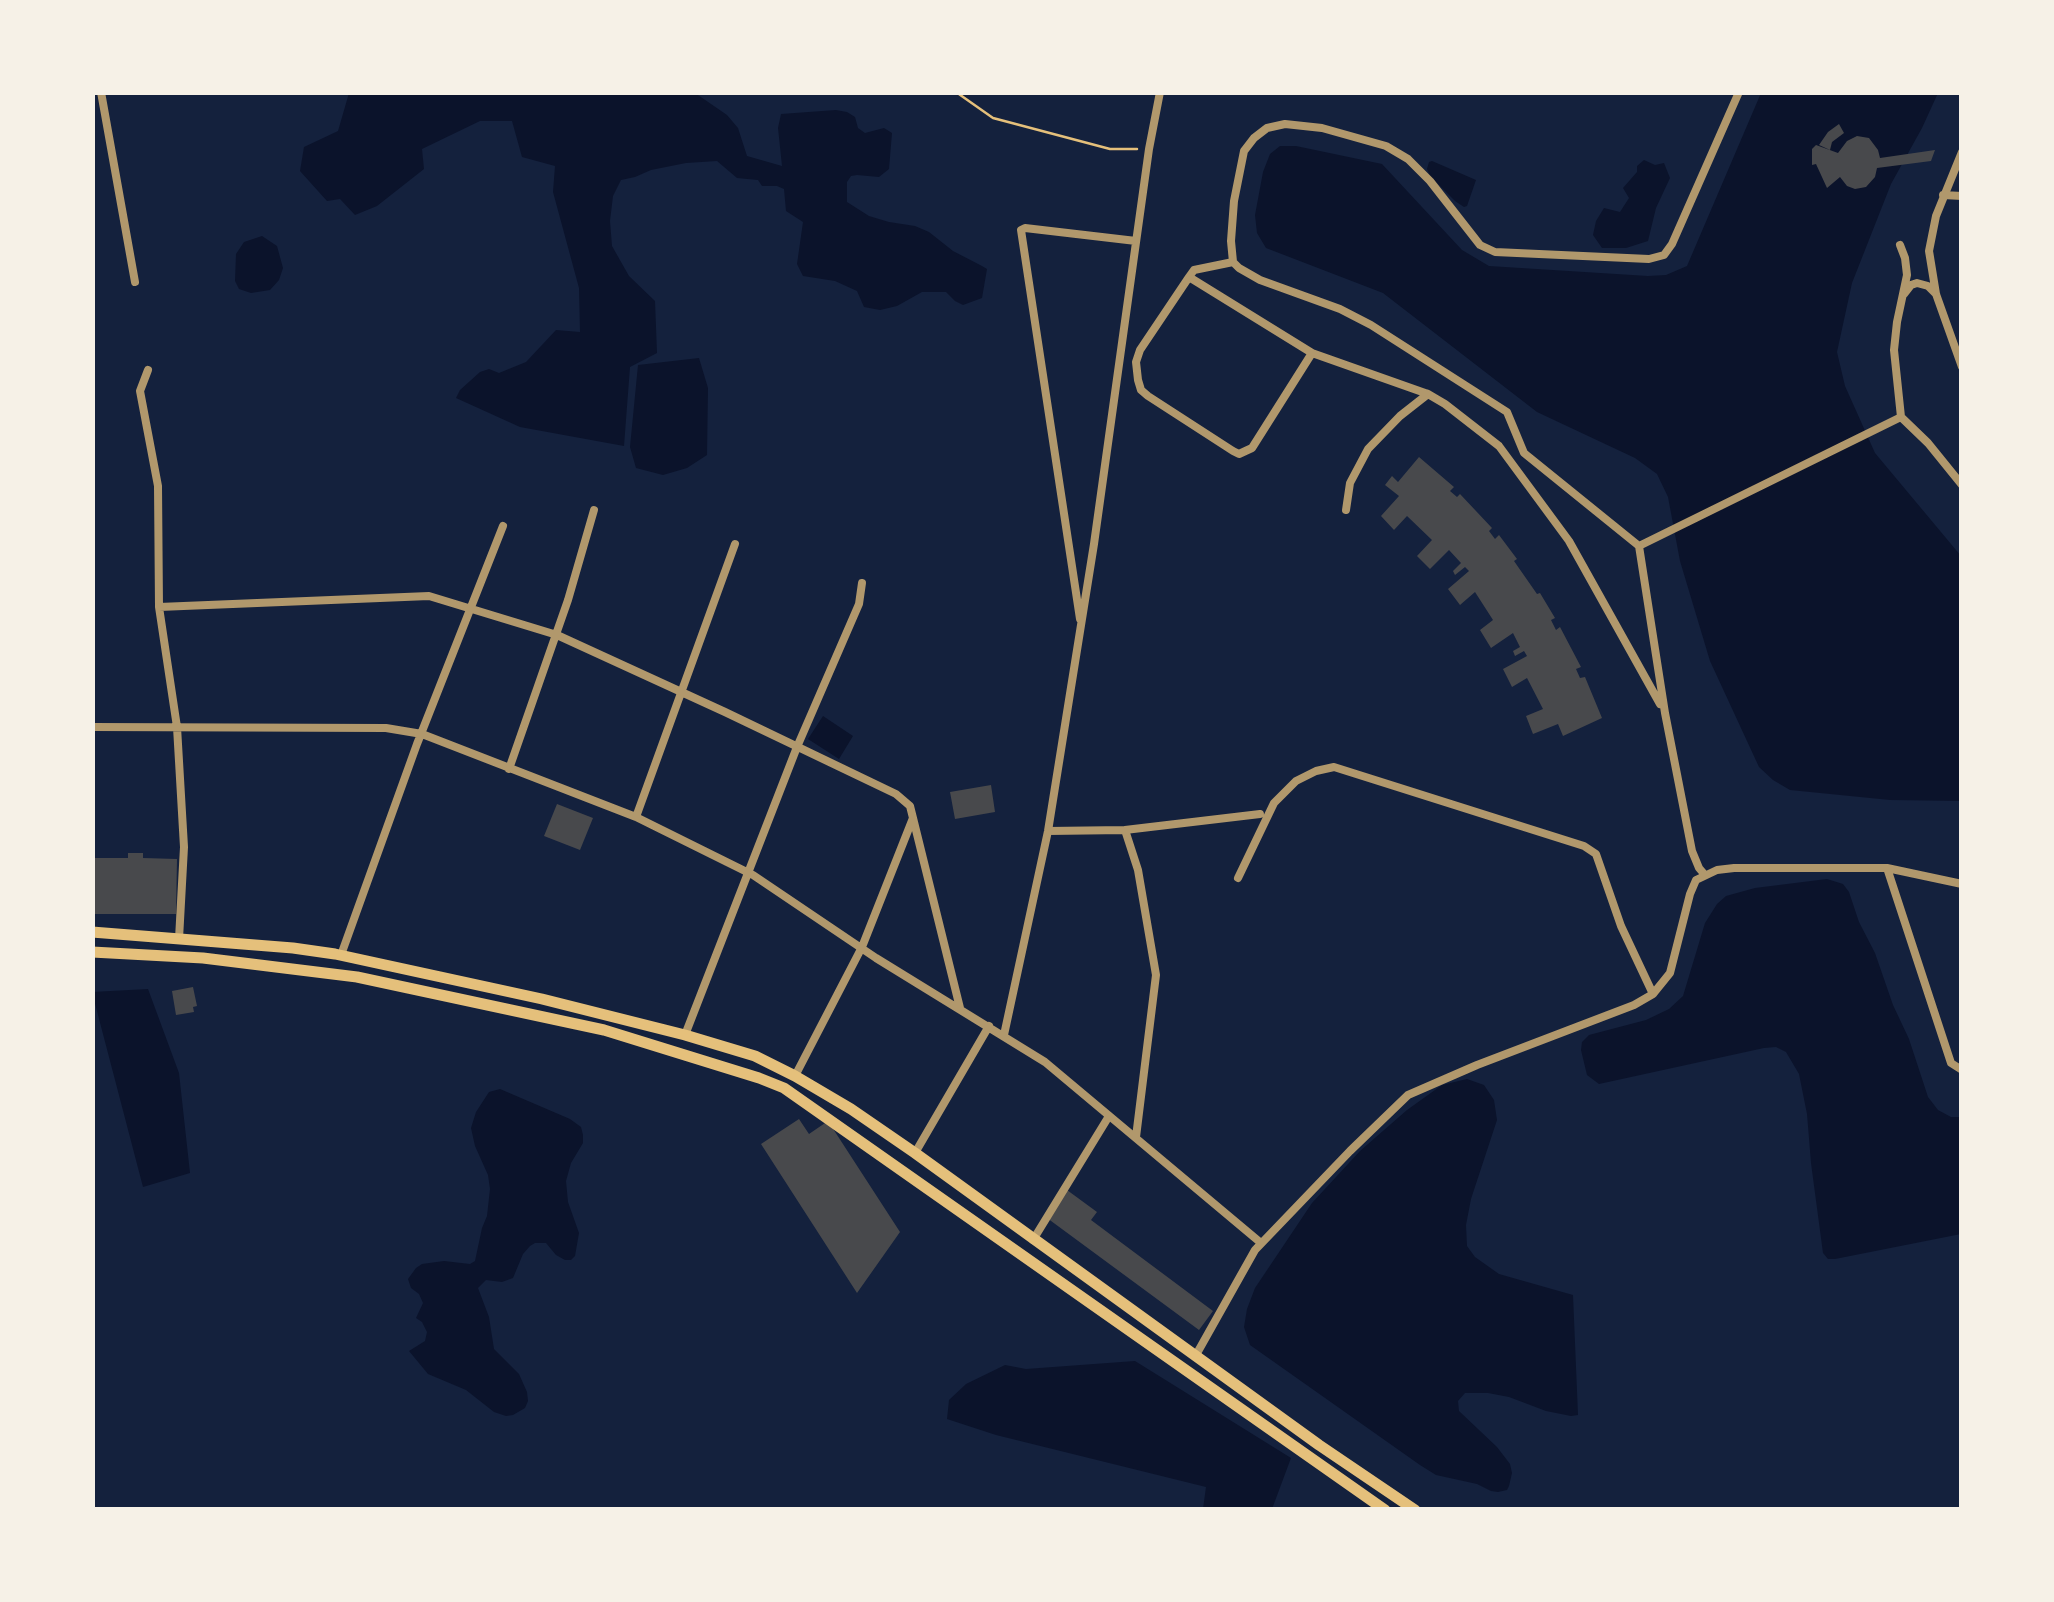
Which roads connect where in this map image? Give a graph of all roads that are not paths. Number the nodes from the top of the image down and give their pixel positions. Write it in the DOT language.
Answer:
graph roads {
  1 [pos="100,92"];
  2 [pos="1160,92"];
  3 [pos="1739,92"];
  4 [pos="1962,152"];
  5 [pos="1944,195"];
  6 [pos="1962,196"];
  7 [pos="1136,242"];
  8 [pos="1900,245"];
  9 [pos="1233,262"];
  10 [pos="1189,278"];
  11 [pos="135,282"];
  12 [pos="1936,294"];
  13 [pos="1904,295"];
  14 [pos="1312,354"];
  15 [pos="1962,366"];
  16 [pos="148,370"];
  17 [pos="1428,394"];
  18 [pos="1901,417"];
  19 [pos="1499,446"];
  20 [pos="1524,453"];
  21 [pos="1962,485"];
  22 [pos="594,510"];
  23 [pos="1346,510"];
  24 [pos="504,526"];
  25 [pos="736,544"];
  26 [pos="1638,546"];
  27 [pos="862,584"];
  28 [pos="159,608"];
  29 [pos="471,610"];
  30 [pos="1081,627"];
  31 [pos="557,635"];
  32 [pos="682,692"];
  33 [pos="1665,713"];
  34 [pos="92,726"];
  35 [pos="177,727"];
  36 [pos="422,734"];
  37 [pos="797,747"];
  38 [pos="509,769"];
  39 [pos="1260,814"];
  40 [pos="636,818"];
  41 [pos="913,818"];
  42 [pos="1126,830"];
  43 [pos="1048,832"];
  44 [pos="1887,868"];
  45 [pos="748,872"];
  46 [pos="1705,875"];
  47 [pos="1238,878"];
  48 [pos="1962,884"];
  49 [pos="92,932"];
  50 [pos="179,939"];
  51 [pos="862,947"];
  52 [pos="92,952"];
  53 [pos="341,955"];
  54 [pos="1653,994"];
  55 [pos="960,1009"];
  56 [pos="989,1026"];
  57 [pos="684,1035"];
  58 [pos="1004,1035"];
  59 [pos="1962,1070"];
  60 [pos="795,1076"];
  61 [pos="1109,1116"];
  62 [pos="1136,1137"];
  63 [pos="915,1153"];
  64 [pos="1033,1240"];
  65 [pos="1261,1243"];
  66 [pos="1196,1355"];
  67 [pos="1385,1510"];
  68 [pos="1414,1510"];
  1 -- 11 [label="street"];
  2 -- 7 [label="street"];
  3 -- 9 [label="street"];
  4 -- 5 [label="street"];
  5 -- 6 [label="street"];
  5 -- 12 [label="street"];
  7 -- 30 [label="street"];
  7 -- 30 [label="street"];
  8 -- 13 [label="street"];
  9 -- 10 [label="street"];
  9 -- 20 [label="street"];
  10 -- 14 [label="street"];
  10 -- 14 [label="street"];
  12 -- 13 [label="street"];
  12 -- 15 [label="street"];
  13 -- 18 [label="street"];
  14 -- 17 [label="street"];
  16 -- 28 [label="street"];
  17 -- 19 [label="street"];
  17 -- 23 [label="street"];
  18 -- 21 [label="street"];
  18 -- 26 [label="street"];
  19 -- 20 [label="street"];
  19 -- 33 [label="street"];
  20 -- 26 [label="street"];
  22 -- 31 [label="street"];
  24 -- 29 [label="street"];
  25 -- 32 [label="street"];
  26 -- 33 [label="street"];
  27 -- 37 [label="street"];
  28 -- 29 [label="street"];
  28 -- 35 [label="street"];
  29 -- 31 [label="street"];
  29 -- 36 [label="street"];
  30 -- 43 [label="street"];
  31 -- 32 [label="street"];
  31 -- 38 [label="street"];
  32 -- 37 [label="street"];
  32 -- 40 [label="street"];
  33 -- 46 [label="street"];
  34 -- 35 [label="street"];
  35 -- 36 [label="street"];
  35 -- 50 [label="street"];
  36 -- 38 [label="street"];
  36 -- 53 [label="street"];
  37 -- 41 [label="street"];
  37 -- 45 [label="street"];
  38 -- 40 [label="street"];
  39 -- 42 [label="street"];
  40 -- 45 [label="street"];
  41 -- 51 [label="street"];
  41 -- 55 [label="street"];
  42 -- 43 [label="street"];
  42 -- 62 [label="street"];
  43 -- 58 [label="street"];
  44 -- 46 [label="street"];
  44 -- 48 [label="street"];
  44 -- 59 [label="street"];
  45 -- 51 [label="street"];
  45 -- 57 [label="street"];
  46 -- 54 [label="street"];
  47 -- 54 [label="street"];
  49 -- 50 [label="main road"];
  50 -- 53 [label="main road"];
  51 -- 55 [label="street"];
  51 -- 60 [label="street"];
  52 -- 67 [label="main road"];
  53 -- 57 [label="main road"];
  54 -- 65 [label="street"];
  55 -- 56 [label="street"];
  56 -- 58 [label="street"];
  56 -- 63 [label="street"];
  57 -- 60 [label="main road"];
  58 -- 61 [label="street"];
  60 -- 63 [label="main road"];
  61 -- 62 [label="street"];
  61 -- 64 [label="street"];
  62 -- 65 [label="street"];
  63 -- 64 [label="main road"];
  64 -- 66 [label="main road"];
  65 -- 66 [label="street"];
  66 -- 68 [label="main road"];
}
